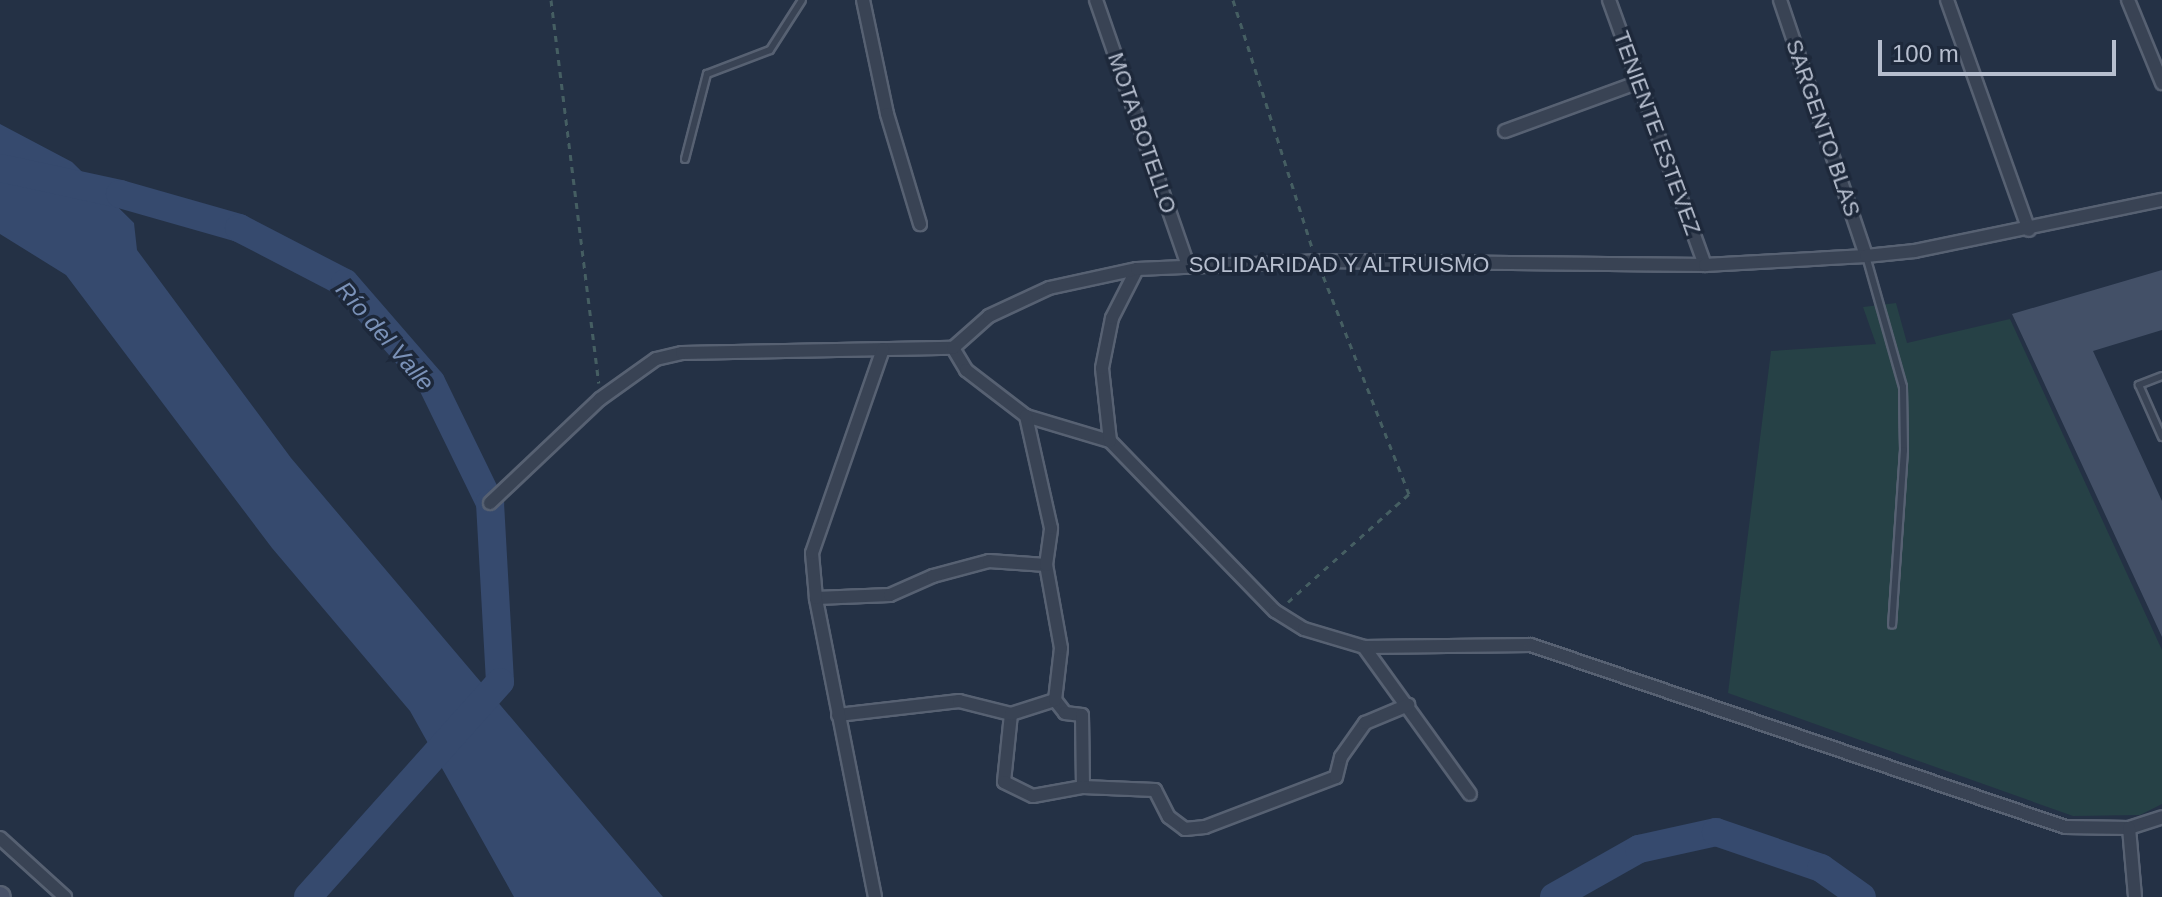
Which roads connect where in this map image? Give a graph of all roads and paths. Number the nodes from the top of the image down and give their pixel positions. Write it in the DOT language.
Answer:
graph roads {
  1 [pos="551,0"];
  2 [pos="802,0"];
  3 [pos="863,0"];
  4 [pos="1096,0"];
  5 [pos="1233,0"];
  6 [pos="1609,0"];
  7 [pos="1780,0"];
  8 [pos="1947,0"];
  9 [pos="2128,0"];
  10 [pos="1639,82"];
  11 [pos="2162,83"];
  12 [pos="1505,131"];
  13 [pos="685,159"];
  14 [pos="2162,200"];
  15 [pos="920,224"];
  16 [pos="2029,230"];
  17 [pos="1866,256"];
  18 [pos="1317,261"];
  19 [pos="1188,265"];
  20 [pos="1705,265"];
  21 [pos="1137,269"];
  22 [pos="953,348"];
  23 [pos="883,349"];
  24 [pos="2162,376"];
  25 [pos="600,399"];
  26 [pos="1026,416"];
  27 [pos="2162,437"];
  28 [pos="1110,441"];
  29 [pos="490,503"];
  30 [pos="1046,565"];
  31 [pos="816,598"];
  32 [pos="1275,611"];
  33 [pos="1892,625"];
  34 [pos="1364,647"];
  35 [pos="1055,700"];
  36 [pos="1408,705"];
  37 [pos="1011,714"];
  38 [pos="838,715"];
  39 [pos="1083,787"];
  40 [pos="1470,794"];
  41 [pos="2162,817"];
  42 [pos="2129,828"];
  43 [pos="0,838"];
  44 [pos="65,897"];
  45 [pos="875,897"];
  46 [pos="2135,897"];
  1 -- 25 [label="path"];
  2 -- 13 [label="lane"];
  3 -- 15 [label="street"];
  4 -- 19 [label="street, MOTA BOTELLO"];
  5 -- 18 [label="path"];
  6 -- 10 [label="street, TENIENTE ESTEVEZ"];
  7 -- 17 [label="street, SARGENTO BLAS"];
  8 -- 16 [label="street"];
  9 -- 11 [label="street"];
  10 -- 12 [label="street"];
  10 -- 20 [label="street, TENIENTE ESTEVEZ"];
  14 -- 16 [label="street, SOLIDARIDAD Y ALTRUISMO"];
  16 -- 17 [label="street, SOLIDARIDAD Y ALTRUISMO"];
  17 -- 20 [label="street, SOLIDARIDAD Y ALTRUISMO"];
  17 -- 33 [label="lane"];
  18 -- 19 [label="street, SOLIDARIDAD Y ALTRUISMO"];
  18 -- 20 [label="street, SOLIDARIDAD Y ALTRUISMO"];
  18 -- 32 [label="path"];
  19 -- 21 [label="street, SOLIDARIDAD Y ALTRUISMO"];
  21 -- 22 [label="street, SOLIDARIDAD Y ALTRUISMO"];
  21 -- 28 [label="street"];
  22 -- 23 [label="street"];
  22 -- 26 [label="street"];
  23 -- 25 [label="street"];
  23 -- 31 [label="street"];
  24 -- 27 [label="lane"];
  25 -- 29 [label="street"];
  26 -- 28 [label="street"];
  26 -- 30 [label="street"];
  28 -- 32 [label="street"];
  30 -- 31 [label="street"];
  30 -- 35 [label="street"];
  31 -- 38 [label="street"];
  32 -- 34 [label="street"];
  34 -- 36 [label="street"];
  34 -- 42 [label="street"];
  35 -- 37 [label="street"];
  35 -- 39 [label="street"];
  36 -- 39 [label="street"];
  36 -- 40 [label="street"];
  37 -- 38 [label="street"];
  37 -- 39 [label="street"];
  38 -- 45 [label="street"];
  41 -- 42 [label="street"];
  42 -- 46 [label="street"];
  43 -- 44 [label="street"];
}
